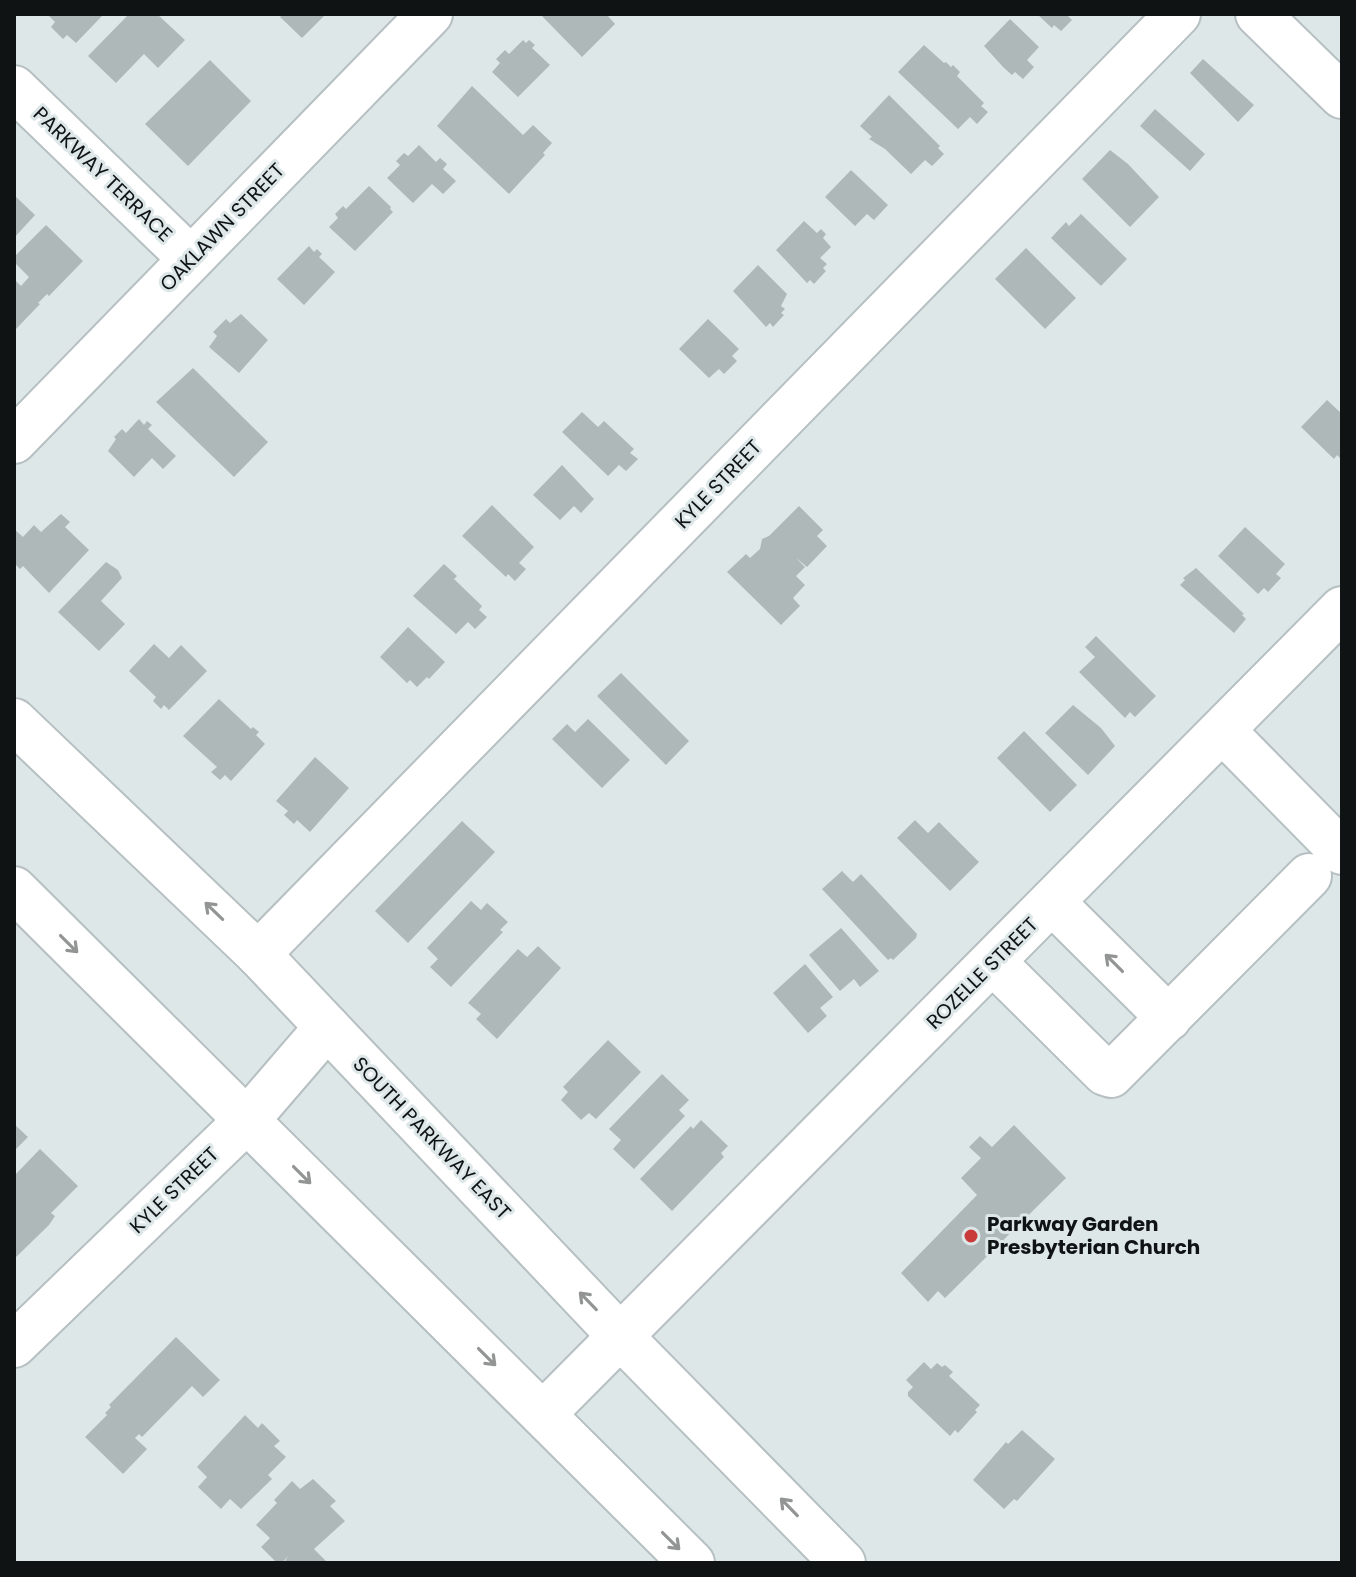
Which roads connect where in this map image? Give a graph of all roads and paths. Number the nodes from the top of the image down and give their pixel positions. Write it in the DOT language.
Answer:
graph roads {
  1 [pos="430,14"];
  2 [pos="1178,14"];
  3 [pos="1258,14"];
  4 [pos="14,88"];
  5 [pos="1342,96"];
  6 [pos="191,259"];
  7 [pos="14,441"];
  8 [pos="1342,609"];
  9 [pos="14,721"];
  10 [pos="1222,730"];
  11 [pos="1326,864"];
  12 [pos="14,889"];
  13 [pos="1052,902"];
  14 [pos="258,954"];
  15 [pos="993,962"];
  16 [pos="1169,1018"];
  17 [pos="327,1027"];
  18 [pos="247,1120"];
  19 [pos="621,1337"];
  20 [pos="14,1345"];
  21 [pos="544,1413"];
  22 [pos="692,1563"];
  23 [pos="843,1563"];
  1 -- 6 [label="street, OAKLAWN STREET"];
  2 -- 14 [label="street, KYLE STREET"];
  3 -- 5 [label="street"];
  4 -- 6 [label="street, PARKWAY TERRACE"];
  6 -- 7 [label="street, OAKLAWN STREET"];
  8 -- 10 [label="street, ROZELLE STREET"];
  14 -- 9 [label="street, SOUTH PARKWAY EAST, one-way"];
  10 -- 11 [label="street"];
  10 -- 13 [label="street, ROZELLE STREET"];
  11 -- 16 [label="street"];
  12 -- 18 [label="street, one-way"];
  13 -- 15 [label="street, ROZELLE STREET"];
  16 -- 13 [label="street, one-way"];
  14 -- 17 [label="street, SOUTH PARKWAY EAST"];
  15 -- 16 [label="street"];
  15 -- 19 [label="street, ROZELLE STREET"];
  17 -- 18 [label="street, KYLE STREET"];
  19 -- 17 [label="street, SOUTH PARKWAY EAST, one-way"];
  18 -- 20 [label="street, KYLE STREET"];
  18 -- 21 [label="street, one-way"];
  19 -- 21 [label="street, ROZELLE STREET"];
  23 -- 19 [label="street, SOUTH PARKWAY EAST, one-way"];
  21 -- 22 [label="street, one-way"];
}
